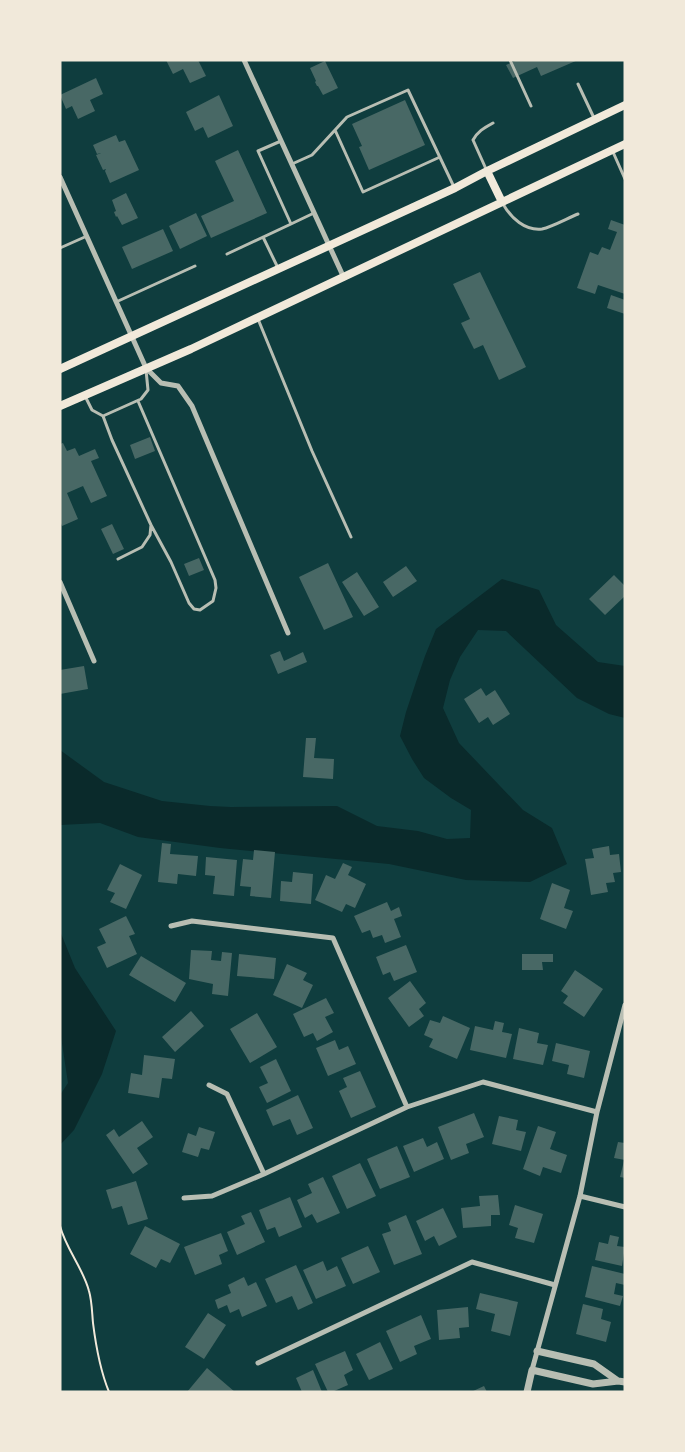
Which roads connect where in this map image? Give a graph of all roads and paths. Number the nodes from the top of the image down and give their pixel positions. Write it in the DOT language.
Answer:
graph roads {
  1 [pos="244,60"];
  2 [pos="510,60"];
  3 [pos="578,84"];
  4 [pos="625,105"];
  5 [pos="531,106"];
  6 [pos="595,119"];
  7 [pos="493,123"];
  8 [pos="334,130"];
  9 [pos="281,141"];
  10 [pos="625,144"];
  11 [pos="612,151"];
  12 [pos="440,157"];
  13 [pos="292,164"];
  14 [pos="487,171"];
  15 [pos="60,177"];
  16 [pos="625,179"];
  17 [pos="455,188"];
  18 [pos="502,202"];
  19 [pos="314,213"];
  20 [pos="578,214"];
  21 [pos="291,224"];
  22 [pos="87,236"];
  23 [pos="263,237"];
  24 [pos="329,246"];
  25 [pos="60,248"];
  26 [pos="227,254"];
  27 [pos="195,266"];
  28 [pos="278,269"];
  29 [pos="344,278"];
  30 [pos="116,302"];
  31 [pos="257,317"];
  32 [pos="132,336"];
  33 [pos="146,368"];
  34 [pos="60,369"];
  35 [pos="84,395"];
  36 [pos="138,401"];
  37 [pos="60,406"];
  38 [pos="103,416"];
  39 [pos="151,525"];
  40 [pos="351,537"];
  41 [pos="118,559"];
  42 [pos="60,582"];
  43 [pos="288,633"];
  44 [pos="94,661"];
  45 [pos="171,926"];
  46 [pos="625,1005"];
  47 [pos="209,1085"];
  48 [pos="407,1107"];
  49 [pos="597,1112"];
  50 [pos="264,1174"];
  51 [pos="580,1196"];
  52 [pos="184,1198"];
  53 [pos="625,1207"];
  54 [pos="60,1226"];
  55 [pos="61,1233"];
  56 [pos="555,1285"];
  57 [pos="537,1351"];
  58 [pos="258,1363"];
  59 [pos="532,1370"];
  60 [pos="621,1381"];
  61 [pos="109,1392"];
  62 [pos="527,1392"];
  1 -- 9 [label="street"];
  2 -- 5 [label="lane"];
  3 -- 6 [label="lane"];
  4 -- 6 [label="main road"];
  6 -- 14 [label="main road"];
  7 -- 14 [label="lane"];
  8 -- 12 [label="lane"];
  8 -- 12 [label="lane"];
  8 -- 13 [label="lane"];
  9 -- 13 [label="street"];
  9 -- 21 [label="lane"];
  10 -- 11 [label="main road"];
  11 -- 16 [label="lane"];
  11 -- 18 [label="main road"];
  12 -- 17 [label="lane"];
  13 -- 19 [label="street"];
  14 -- 17 [label="main road"];
  14 -- 18 [label="main road"];
  15 -- 22 [label="street"];
  17 -- 24 [label="main road"];
  18 -- 20 [label="lane"];
  18 -- 29 [label="main road"];
  19 -- 21 [label="lane"];
  19 -- 24 [label="street"];
  21 -- 23 [label="lane"];
  22 -- 25 [label="lane"];
  22 -- 30 [label="street"];
  23 -- 26 [label="lane"];
  23 -- 28 [label="lane"];
  24 -- 28 [label="main road"];
  24 -- 29 [label="street"];
  27 -- 30 [label="lane"];
  28 -- 32 [label="main road"];
  29 -- 31 [label="main road"];
  30 -- 32 [label="street"];
  31 -- 33 [label="main road"];
  31 -- 40 [label="lane"];
  32 -- 33 [label="street"];
  32 -- 34 [label="main road"];
  33 -- 35 [label="main road"];
  33 -- 36 [label="lane"];
  33 -- 43 [label="street"];
  35 -- 37 [label="main road"];
  35 -- 38 [label="lane"];
  36 -- 38 [label="lane"];
  36 -- 39 [label="lane"];
  38 -- 39 [label="lane"];
  39 -- 41 [label="lane"];
  42 -- 44 [label="street"];
  45 -- 48 [label="street"];
  46 -- 49 [label="street"];
  47 -- 50 [label="street"];
  48 -- 49 [label="street"];
  48 -- 50 [label="street"];
  49 -- 51 [label="street"];
  50 -- 52 [label="street"];
  51 -- 53 [label="street"];
  51 -- 56 [label="street"];
  54 -- 55 [label="path"];
  55 -- 61 [label="path"];
  56 -- 57 [label="street"];
  56 -- 58 [label="street"];
  57 -- 59 [label="street"];
  57 -- 60 [label="street"];
  59 -- 60 [label="street"];
  59 -- 62 [label="street"];
}
